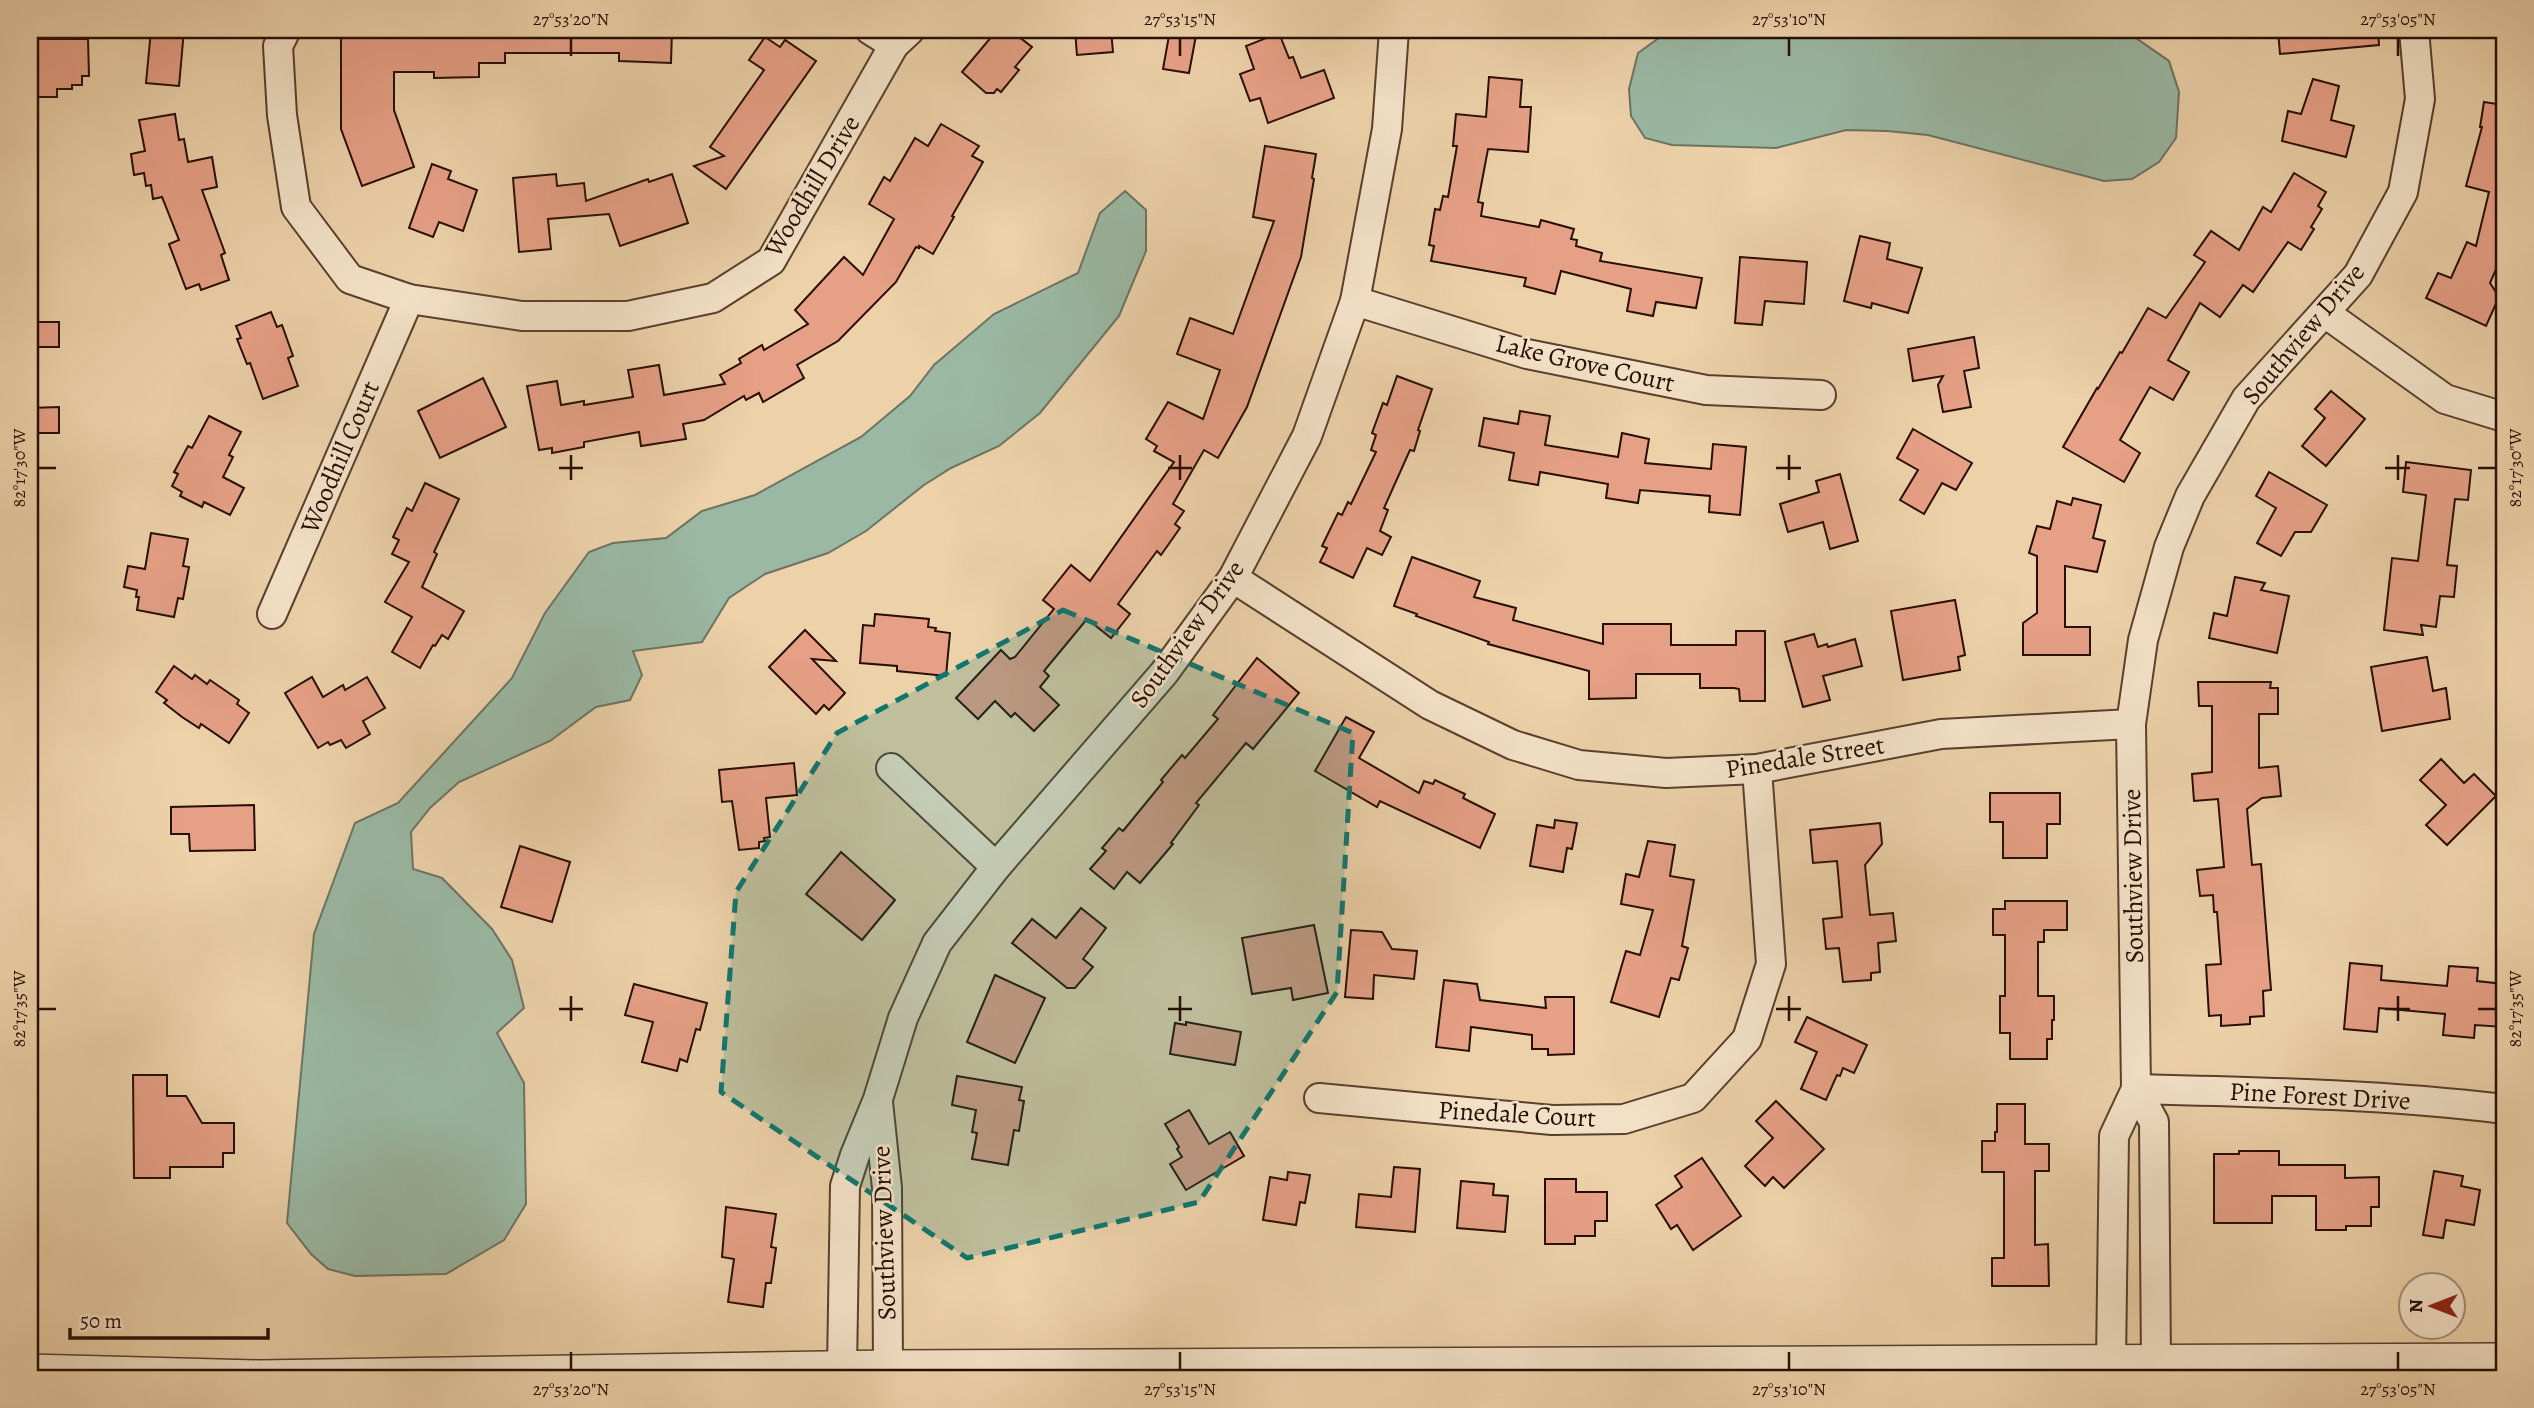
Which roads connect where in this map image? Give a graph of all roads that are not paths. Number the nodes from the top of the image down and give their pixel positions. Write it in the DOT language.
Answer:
graph roads {
  1 [pos="286,30"];
  2 [pos="870,30"];
  3 [pos="1394,30"];
  4 [pos="2414,30"];
  5 [pos="902,37"];
  6 [pos="409,299"];
  7 [pos="1355,301"];
  8 [pos="2325,313"];
  9 [pos="1821,394"];
  10 [pos="2504,418"];
  11 [pos="1233,578"];
  12 [pos="272,614"];
  13 [pos="2131,724"];
  14 [pos="891,768"];
  15 [pos="1757,769"];
  16 [pos="996,867"];
  17 [pos="2136,1089"];
  18 [pos="1319,1098"];
  19 [pos="878,1099"];
  20 [pos="2504,1109"];
  21 [pos="2504,1361"];
  22 [pos="842,1368"];
  23 [pos="888,1368"];
  24 [pos="2150,1368"];
  25 [pos="30,1372"];
  26 [pos="1540,1372"];
  27 [pos="1859,1372"];
  28 [pos="260,1378"];
  1 -- 6 [label="street, Woodhill Drive"];
  2 -- 5 [label="street, Woodhill Drive"];
  3 -- 7 [label="street, Southview Drive"];
  4 -- 8 [label="street, Southview Drive"];
  5 -- 6 [label="street, Woodhill Drive"];
  6 -- 12 [label="street, Woodhill Court"];
  7 -- 9 [label="street, Lake Grove Court"];
  7 -- 11 [label="street, Southview Drive"];
  8 -- 10 [label="street"];
  8 -- 13 [label="street, Southview Drive"];
  11 -- 15 [label="street, Pinedale Street"];
  11 -- 16 [label="street, Southview Drive"];
  13 -- 15 [label="street, Pinedale Street"];
  13 -- 17 [label="street, Southview Drive"];
  14 -- 16 [label="street"];
  15 -- 18 [label="street, Pinedale Court"];
  16 -- 19 [label="street, Southview Drive"];
  17 -- 20 [label="street, Pine Forest Drive"];
  17 -- 24 [label="street, Southview Drive"];
  17 -- 24 [label="street, Southview Drive"];
  19 -- 22 [label="street, Southview Drive"];
  19 -- 23 [label="street, Southview Drive"];
  21 -- 24 [label="street"];
  22 -- 23 [label="street"];
  22 -- 28 [label="street"];
  23 -- 26 [label="street"];
  24 -- 27 [label="street"];
  25 -- 28 [label="street"];
  26 -- 27 [label="street"];
}
